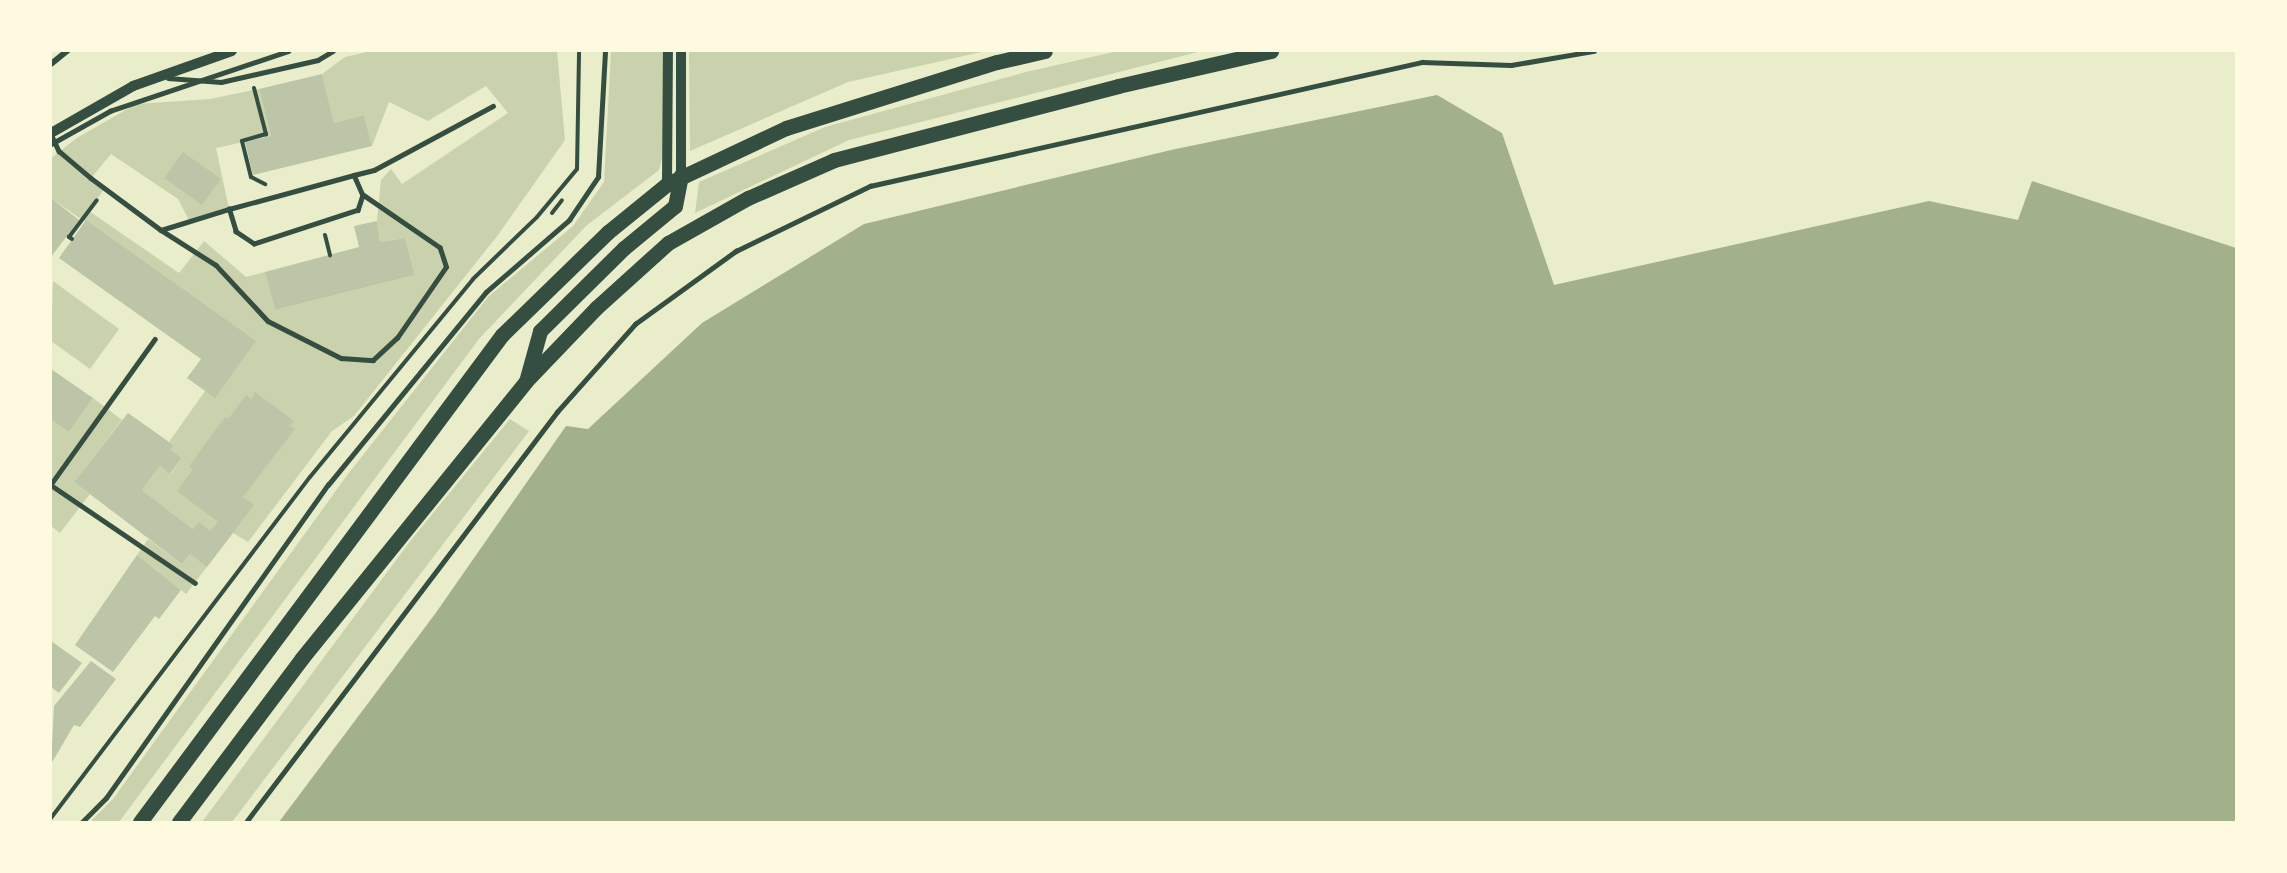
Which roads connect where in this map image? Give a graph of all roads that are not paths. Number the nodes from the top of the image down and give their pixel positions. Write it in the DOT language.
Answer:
graph roads {
  1 [pos="67,51"];
  2 [pos="232,51"];
  3 [pos="288,51"];
  4 [pos="333,51"];
  5 [pos="605,51"];
  6 [pos="668,51"];
  7 [pos="681,51"];
  8 [pos="1045,51"];
  9 [pos="1271,51"];
  10 [pos="1594,51"];
  11 [pos="51,64"];
  12 [pos="160,77"];
  13 [pos="196,80"];
  14 [pos="493,106"];
  15 [pos="52,138"];
  16 [pos="354,175"];
  17 [pos="681,176"];
  18 [pos="667,184"];
  19 [pos="363,195"];
  20 [pos="229,209"];
  21 [pos="161,230"];
  22 [pos="155,339"];
  23 [pos="526,381"];
  24 [pos="51,484"];
  25 [pos="195,583"];
  26 [pos="82,822"];
  27 [pos="140,822"];
  28 [pos="179,822"];
  29 [pos="246,822"];
  1 -- 11 [label="street"];
  2 -- 12 [label="street"];
  3 -- 13 [label="lane"];
  4 -- 13 [label="lane"];
  5 -- 26 [label="lane"];
  6 -- 18 [label="street"];
  7 -- 17 [label="street"];
  8 -- 17 [label="main road"];
  9 -- 23 [label="main road"];
  10 -- 29 [label="lane"];
  12 -- 13 [label="lane"];
  12 -- 15 [label="street"];
  13 -- 15 [label="lane"];
  14 -- 16 [label="lane"];
  15 -- 21 [label="lane"];
  16 -- 19 [label="lane"];
  16 -- 20 [label="lane"];
  17 -- 18 [label="main road"];
  17 -- 23 [label="main road"];
  18 -- 27 [label="main road"];
  19 -- 20 [label="lane"];
  19 -- 21 [label="lane"];
  20 -- 21 [label="lane"];
  22 -- 24 [label="lane"];
  23 -- 28 [label="main road"];
  24 -- 25 [label="lane"];
}
